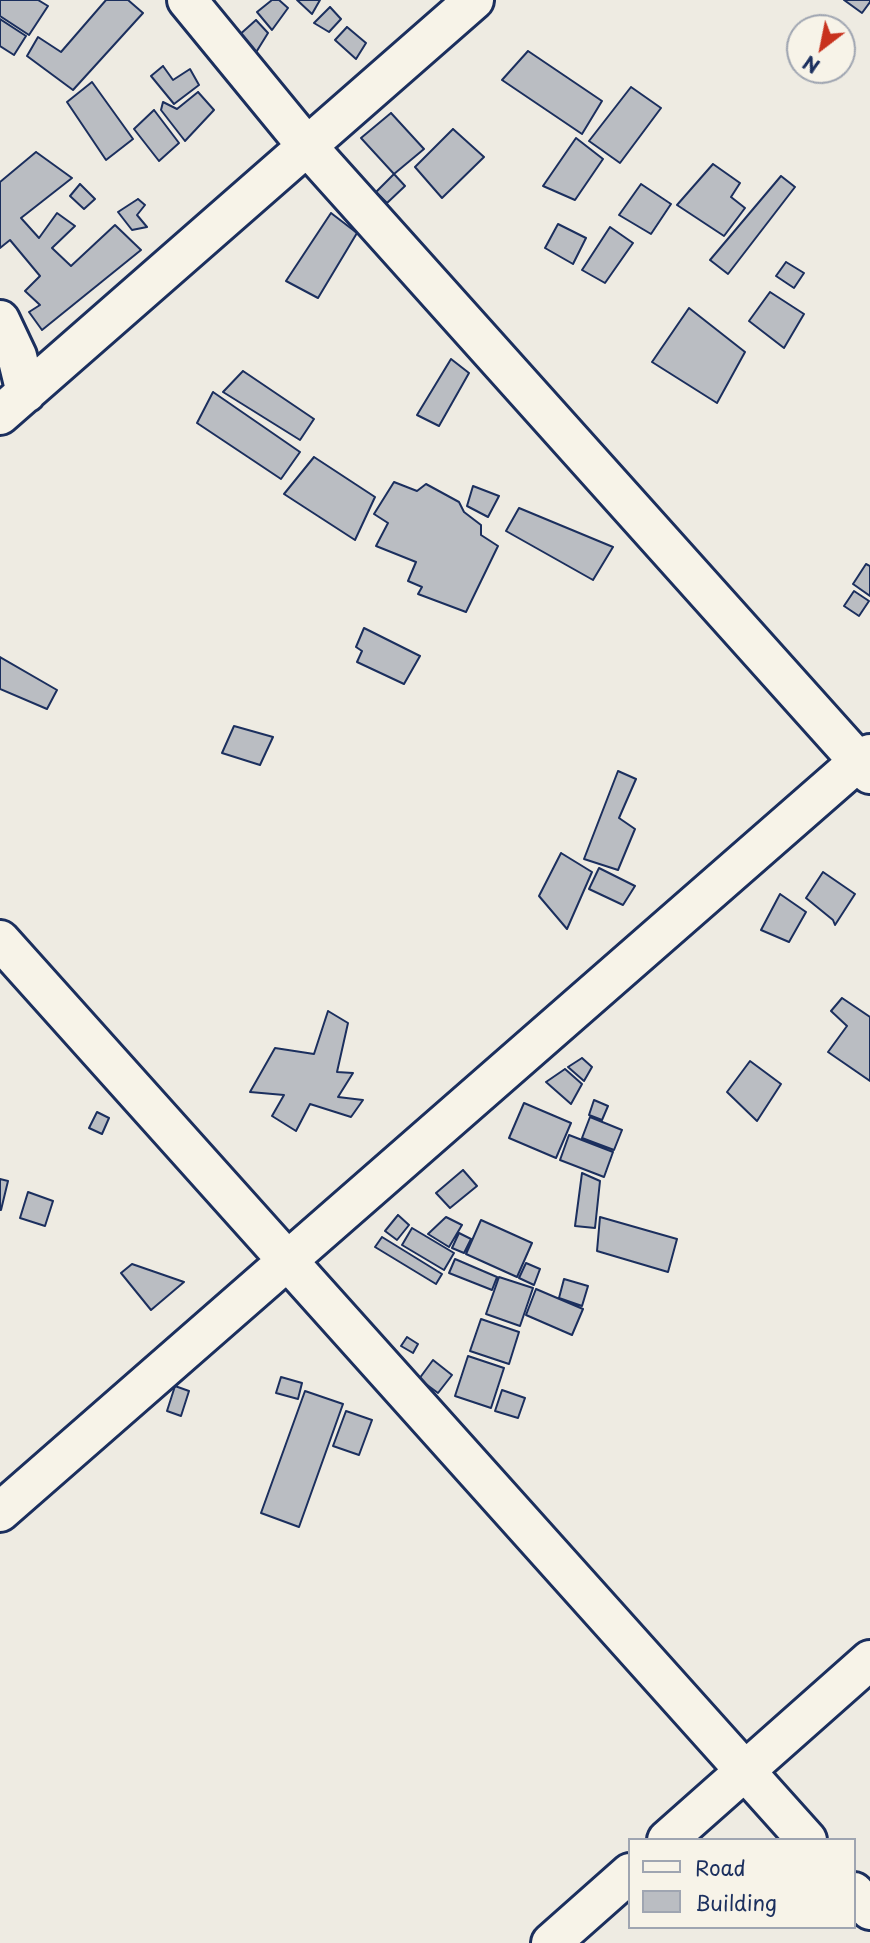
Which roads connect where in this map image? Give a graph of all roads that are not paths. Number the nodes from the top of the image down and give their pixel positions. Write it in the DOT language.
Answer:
graph roads {
  1 [pos="187,0"];
  2 [pos="474,0"];
  3 [pos="306,145"];
  4 [pos="0,320"];
  5 [pos="13,404"];
  6 [pos="866,763"];
  7 [pos="0,940"];
  8 [pos="288,1260"];
  9 [pos="0,1512"];
  10 [pos="870,1660"];
  11 [pos="744,1771"];
  12 [pos="669,1838"];
  13 [pos="805,1838"];
  14 [pos="628,1874"];
  15 [pos="856,1894"];
  16 [pos="870,1910"];
  17 [pos="551,1943"];
  1 -- 3 [label="street"];
  2 -- 3 [label="street"];
  3 -- 5 [label="street"];
  3 -- 6 [label="street"];
  4 -- 5 [label="street"];
  6 -- 8 [label="street"];
  7 -- 8 [label="street"];
  8 -- 9 [label="street"];
  8 -- 11 [label="street"];
  10 -- 11 [label="street"];
  11 -- 12 [label="street"];
  11 -- 13 [label="street"];
  14 -- 17 [label="street"];
  15 -- 16 [label="street"];
}
